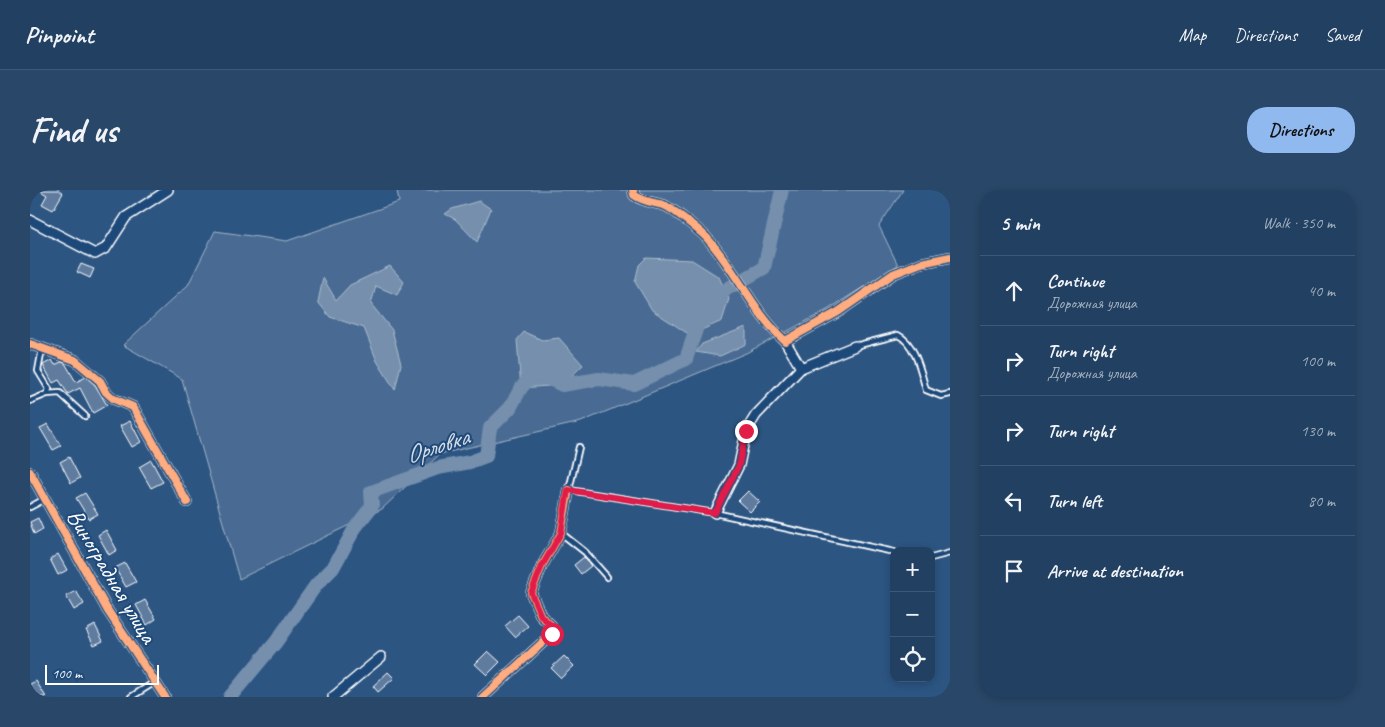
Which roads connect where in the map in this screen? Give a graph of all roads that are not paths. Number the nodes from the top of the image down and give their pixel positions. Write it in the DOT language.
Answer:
graph roads {
  1 [pos="168,190"];
  2 [pos="633,190"];
  3 [pos="30,220"];
  4 [pos="950,257"];
  5 [pos="785,341"];
  6 [pos="30,344"];
  7 [pos="855,346"];
  8 [pos="42,348"];
  9 [pos="801,368"];
  10 [pos="47,394"];
  11 [pos="950,394"];
  12 [pos="30,401"];
  13 [pos="85,416"];
  14 [pos="579,447"];
  15 [pos="30,472"];
  16 [pos="568,490"];
  17 [pos="45,499"];
  18 [pos="186,502"];
  19 [pos="30,507"];
  20 [pos="715,513"];
  21 [pos="561,533"];
  22 [pos="890,551"];
  23 [pos="950,553"];
  24 [pos="935,557"];
  25 [pos="607,577"];
  26 [pos="381,657"];
  27 [pos="154,682"];
  28 [pos="131,697"];
  29 [pos="165,697"];
  30 [pos="334,697"];
  31 [pos="482,697"];
  1 -- 3 [label="street"];
  2 -- 5 [label="street"];
  4 -- 5 [label="street"];
  5 -- 9 [label="street"];
  6 -- 8 [label="street"];
  7 -- 9 [label="street"];
  7 -- 11 [label="lane"];
  8 -- 10 [label="lane"];
  8 -- 18 [label="street"];
  9 -- 20 [label="street"];
  10 -- 12 [label="lane"];
  10 -- 13 [label="lane"];
  14 -- 16 [label="lane"];
  15 -- 17 [label="street, Виноградная улица"];
  16 -- 20 [label="lane"];
  16 -- 21 [label="street"];
  17 -- 19 [label="lane"];
  17 -- 27 [label="street, Виноградная улица"];
  20 -- 22 [label="lane"];
  21 -- 25 [label="lane"];
  21 -- 31 [label="street"];
  23 -- 24 [label="lane"];
  26 -- 30 [label="street"];
  27 -- 28 [label="lane"];
  27 -- 29 [label="street, Виноградная улица"];
}
